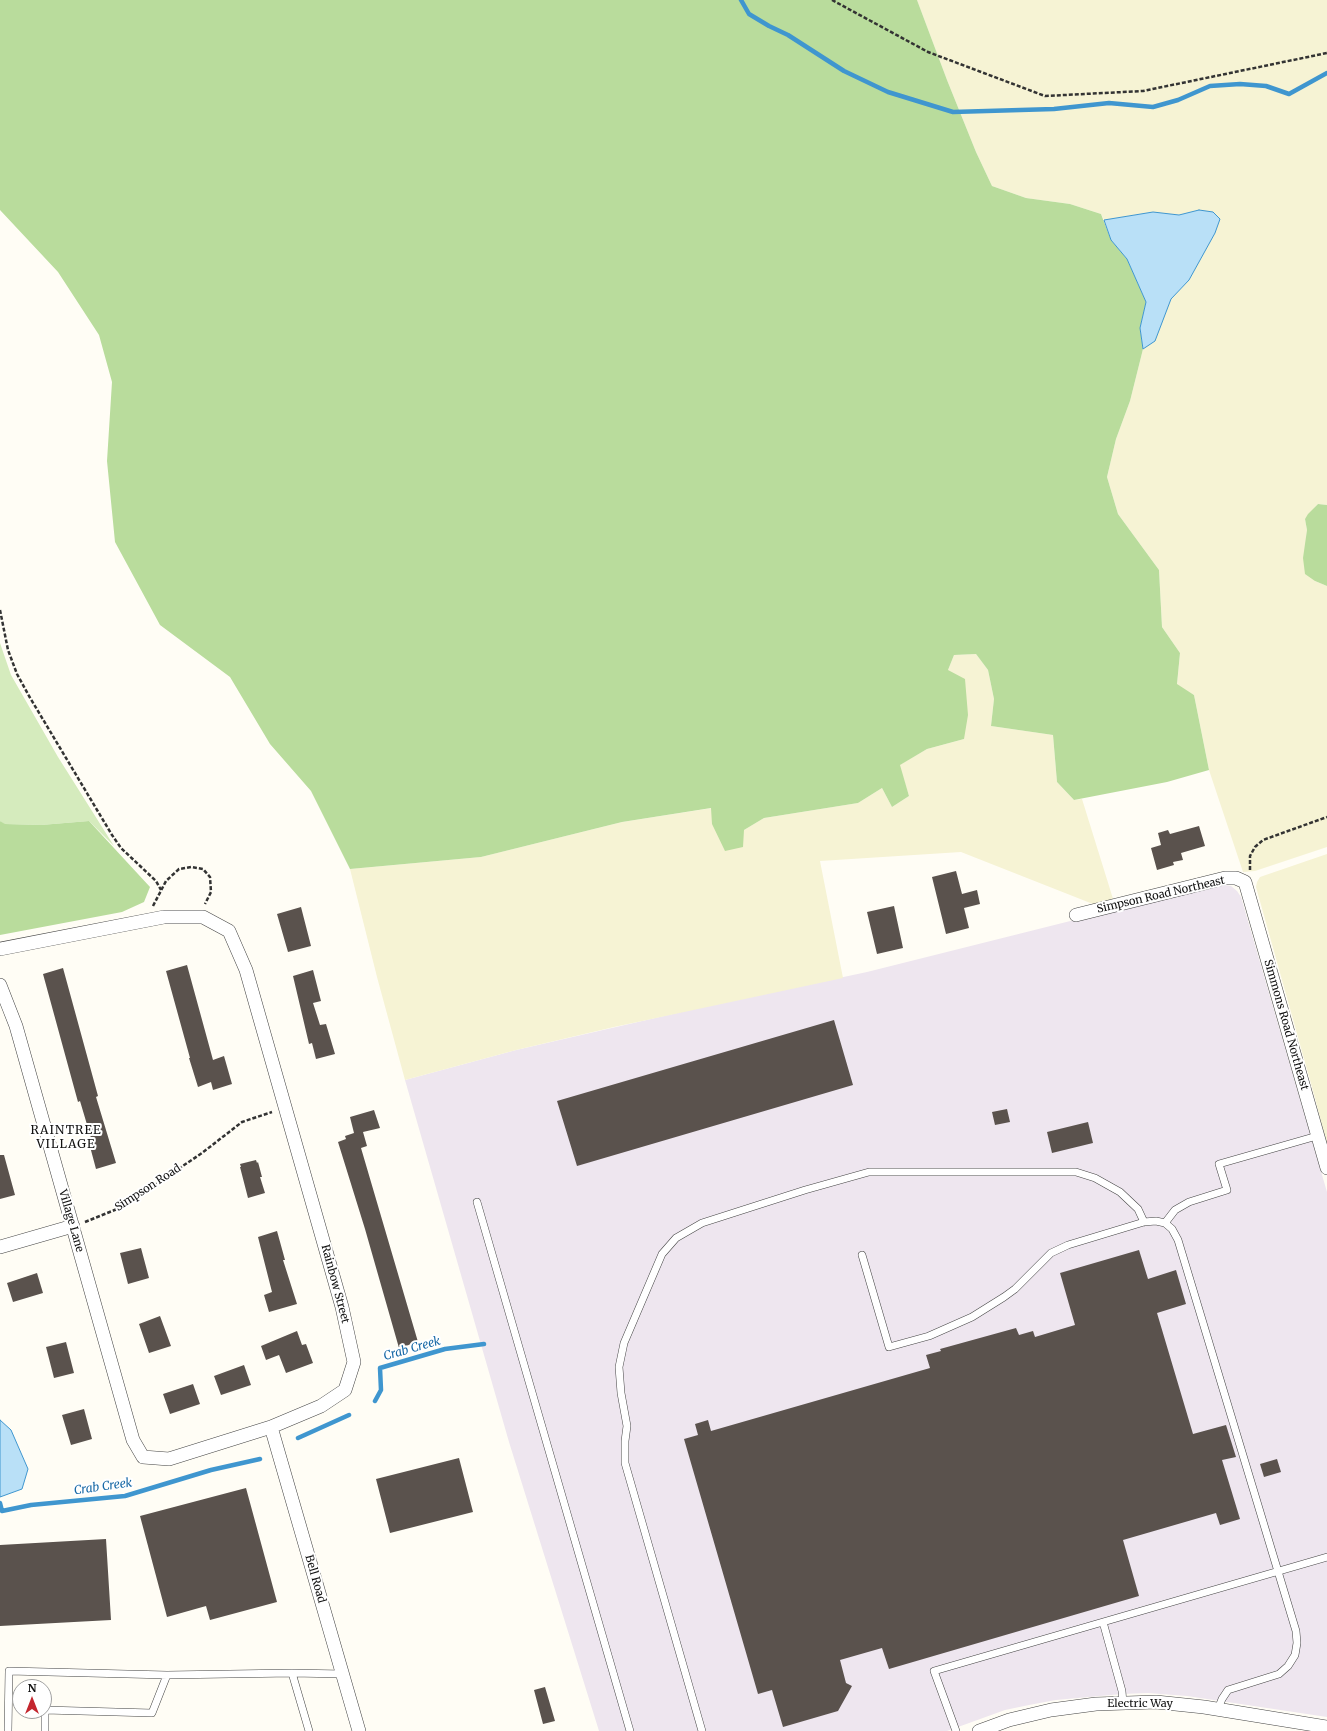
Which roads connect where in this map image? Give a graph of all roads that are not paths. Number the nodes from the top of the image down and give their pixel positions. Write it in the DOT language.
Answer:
graph roads {
  1 [pos="1248,879"];
  2 [pos="1076,915"];
  3 [pos="0,949"];
  4 [pos="0,985"];
  5 [pos="1318,1136"];
  6 [pos="1327,1168"];
  7 [pos="477,1202"];
  8 [pos="1144,1222"];
  9 [pos="1165,1223"];
  10 [pos="73,1226"];
  11 [pos="0,1247"];
  12 [pos="862,1255"];
  13 [pos="271,1427"];
  14 [pos="143,1457"];
  15 [pos="1327,1557"];
  16 [pos="1279,1571"];
  17 [pos="1103,1622"];
  18 [pos="292,1673"];
  19 [pos="343,1674"];
  20 [pos="167,1675"];
  21 [pos="1123,1704"];
  22 [pos="1218,1709"];
  23 [pos="1327,1726"];
  24 [pos="8,1731"];
  25 [pos="45,1731"];
  26 [pos="308,1731"];
  27 [pos="359,1731"];
  28 [pos="630,1731"];
  29 [pos="702,1731"];
  30 [pos="956,1731"];
  31 [pos="979,1731"];
  1 -- 2 [label="street, Simpson Road Northeast"];
  1 -- 5 [label="street, Simmons Road Northeast"];
  3 -- 13 [label="street, Rainbow Street"];
  4 -- 10 [label="street, Village Lane"];
  5 -- 6 [label="street, Simmons Road Northeast"];
  5 -- 9 [label="lane"];
  7 -- 28 [label="lane"];
  8 -- 9 [label="lane"];
  8 -- 12 [label="lane"];
  8 -- 29 [label="lane"];
  9 -- 16 [label="lane"];
  10 -- 11 [label="street"];
  10 -- 14 [label="street, Village Lane"];
  13 -- 14 [label="street, Rainbow Street"];
  13 -- 19 [label="street, Bell Road"];
  15 -- 16 [label="lane"];
  16 -- 17 [label="lane"];
  16 -- 22 [label="lane"];
  17 -- 21 [label="lane"];
  17 -- 30 [label="lane"];
  18 -- 19 [label="lane"];
  18 -- 20 [label="lane"];
  18 -- 26 [label="lane"];
  19 -- 27 [label="street, Bell Road"];
  20 -- 24 [label="lane"];
  20 -- 25 [label="lane"];
  21 -- 22 [label="street, Electric Way"];
  21 -- 31 [label="street, Electric Way"];
  22 -- 23 [label="street, Electric Way"];
}
